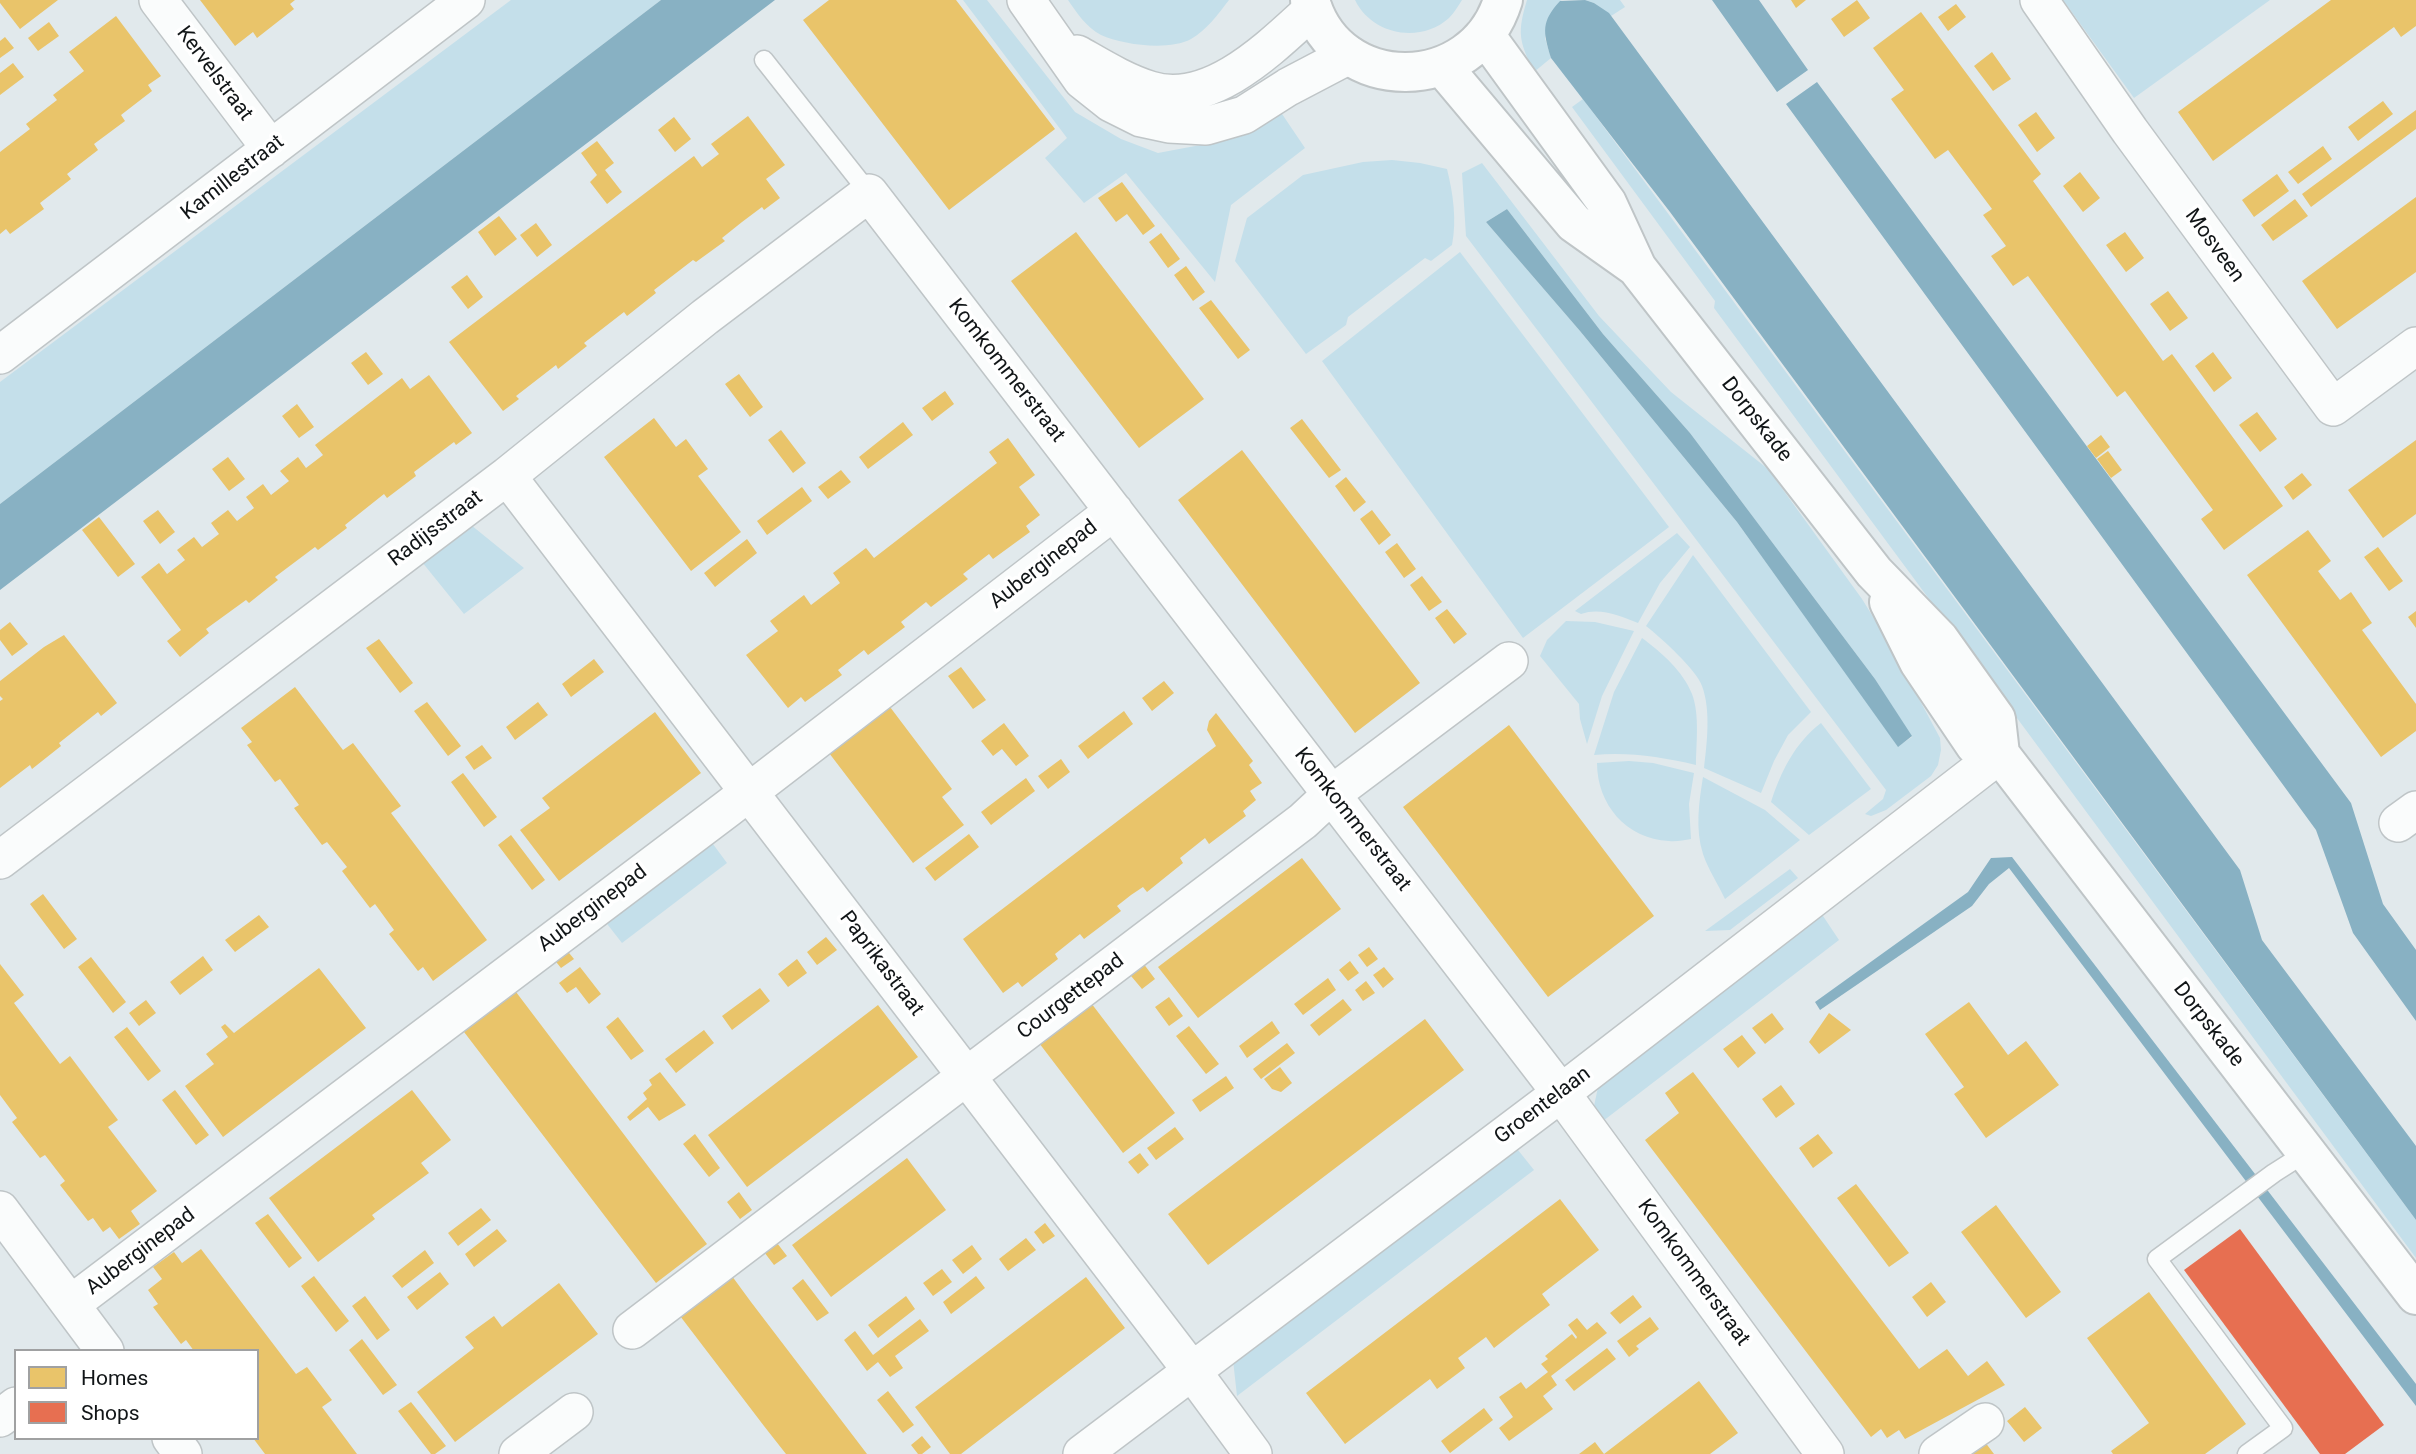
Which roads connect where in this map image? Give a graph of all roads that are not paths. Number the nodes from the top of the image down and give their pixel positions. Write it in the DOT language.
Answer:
graph roads {
  1 [pos="158,0"];
  2 [pos="466,0"];
  3 [pos="1026,0"];
  4 [pos="1503,0"];
  5 [pos="2039,0"];
  6 [pos="1312,5"];
  7 [pos="1485,36"];
  8 [pos="1058,43"];
  9 [pos="1349,55"];
  10 [pos="764,60"];
  11 [pos="1442,66"];
  12 [pos="271,149"];
  13 [pos="869,193"];
  14 [pos="1637,268"];
  15 [pos="2416,346"];
  16 [pos="0,355"];
  17 [pos="507,476"];
  18 [pos="1114,511"];
  19 [pos="1508,661"];
  20 [pos="2000,754"];
  21 [pos="748,792"];
  22 [pos="1332,794"];
  23 [pos="0,860"];
  24 [pos="967,1077"];
  25 [pos="1561,1093"];
  26 [pos="2307,1152"];
  27 [pos="0,1210"];
  28 [pos="2416,1295"];
  29 [pos="71,1304"];
  30 [pos="632,1331"];
  31 [pos="97,1348"];
  32 [pos="1192,1371"];
  33 [pos="574,1412"];
  34 [pos="1985,1422"];
  35 [pos="519,1454"];
  36 [pos="1082,1454"];
  37 [pos="1253,1454"];
  38 [pos="1825,1454"];
  39 [pos="1938,1454"];
  40 [pos="2247,1454"];
  1 -- 12 [label="street, Kervelstraat"];
  2 -- 12 [label="street, Kamillestraat"];
  3 -- 8 [label="street"];
  4 -- 7 [label="main road"];
  5 -- 15 [label="street, Mosveen"];
  6 -- 8 [label="street"];
  6 -- 9 [label="main road"];
  7 -- 11 [label="main road"];
  7 -- 14 [label="main road, Dorpskade"];
  8 -- 9 [label="street"];
  9 -- 11 [label="main road"];
  10 -- 13 [label="lane"];
  11 -- 14 [label="main road, Dorpskade"];
  12 -- 16 [label="street, Kamillestraat"];
  13 -- 17 [label="street, Radijsstraat"];
  13 -- 18 [label="street, Komkommerstraat"];
  14 -- 20 [label="main road, Dorpskade"];
  17 -- 21 [label="street, Paprikastraat"];
  17 -- 23 [label="street, Radijsstraat"];
  18 -- 21 [label="street, Auberginepad"];
  18 -- 22 [label="street, Komkommerstraat"];
  19 -- 22 [label="street, Courgettepad"];
  20 -- 25 [label="street, Groentelaan"];
  20 -- 26 [label="main road, Dorpskade"];
  21 -- 24 [label="street, Paprikastraat"];
  21 -- 29 [label="street, Auberginepad"];
  22 -- 24 [label="street, Courgettepad"];
  22 -- 25 [label="street, Komkommerstraat"];
  24 -- 30 [label="street, Courgettepad"];
  24 -- 32 [label="street, Paprikastraat"];
  25 -- 32 [label="street, Groentelaan"];
  25 -- 38 [label="street, Komkommerstraat"];
  26 -- 28 [label="main road, Dorpskade"];
  26 -- 40 [label="lane"];
  27 -- 29 [label="street"];
  29 -- 31 [label="street"];
  32 -- 36 [label="street, Groentelaan"];
  32 -- 37 [label="street, Paprikastraat"];
  33 -- 35 [label="street"];
  34 -- 39 [label="street"];
}
